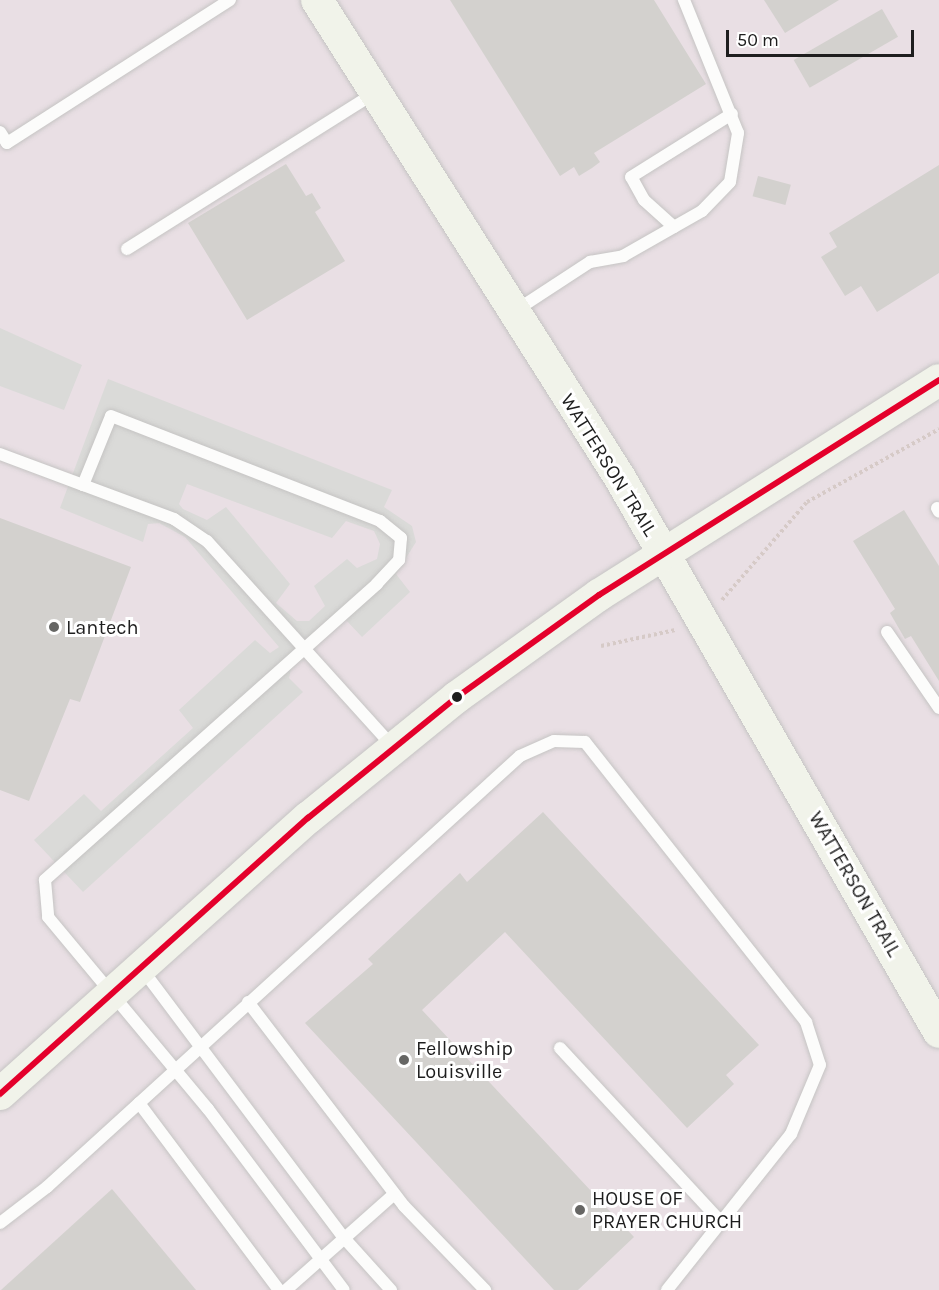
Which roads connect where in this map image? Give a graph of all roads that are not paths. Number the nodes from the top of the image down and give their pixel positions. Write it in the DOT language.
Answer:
graph roads {
  1 [pos="230,0"];
  2 [pos="317,0"];
  3 [pos="684,0"];
  4 [pos="375,93"];
  5 [pos="732,114"];
  6 [pos="0,132"];
  7 [pos="674,227"];
  8 [pos="127,249"];
  9 [pos="512,313"];
  10 [pos="939,380"];
  11 [pos="0,454"];
  12 [pos="83,485"];
  13 [pos="665,556"];
  14 [pos="887,632"];
  15 [pos="304,649"];
  16 [pos="939,708"];
  17 [pos="393,747"];
  18 [pos="140,965"];
  19 [pos="112,993"];
  20 [pos="248,1002"];
  21 [pos="939,1032"];
  22 [pos="201,1043"];
  23 [pos="560,1048"];
  24 [pos="175,1067"];
  25 [pos="0,1094"];
  26 [pos="139,1103"];
  27 [pos="394,1194"];
  28 [pos="0,1223"];
  29 [pos="722,1223"];
  30 [pos="345,1239"];
  31 [pos="320,1258"];
  32 [pos="279,1290"];
  33 [pos="286,1290"];
  34 [pos="344,1290"];
  35 [pos="391,1290"];
  36 [pos="485,1290"];
  37 [pos="667,1290"];
  1 -- 6 [label="lane"];
  2 -- 4 [label="main road, WATTERSON TRAIL"];
  3 -- 5 [label="lane"];
  4 -- 8 [label="lane"];
  4 -- 9 [label="main road, WATTERSON TRAIL"];
  5 -- 7 [label="lane"];
  5 -- 7 [label="lane"];
  7 -- 9 [label="lane"];
  9 -- 13 [label="main road, WATTERSON TRAIL"];
  10 -- 13 [label="main road"];
  11 -- 12 [label="lane"];
  12 -- 15 [label="lane"];
  12 -- 15 [label="lane"];
  13 -- 17 [label="main road"];
  13 -- 21 [label="main road, WATTERSON TRAIL"];
  14 -- 16 [label="lane"];
  15 -- 17 [label="lane"];
  15 -- 19 [label="lane"];
  17 -- 18 [label="main road"];
  18 -- 19 [label="main road"];
  18 -- 22 [label="lane"];
  19 -- 24 [label="lane"];
  19 -- 25 [label="main road"];
  20 -- 22 [label="lane"];
  20 -- 27 [label="lane"];
  20 -- 29 [label="lane"];
  22 -- 24 [label="lane"];
  22 -- 30 [label="lane"];
  23 -- 29 [label="lane"];
  24 -- 26 [label="lane"];
  24 -- 31 [label="lane"];
  26 -- 28 [label="lane"];
  26 -- 32 [label="lane"];
  27 -- 30 [label="lane"];
  27 -- 36 [label="lane"];
  29 -- 37 [label="lane"];
  30 -- 31 [label="lane"];
  30 -- 35 [label="lane"];
  31 -- 33 [label="lane"];
  31 -- 34 [label="lane"];
}
